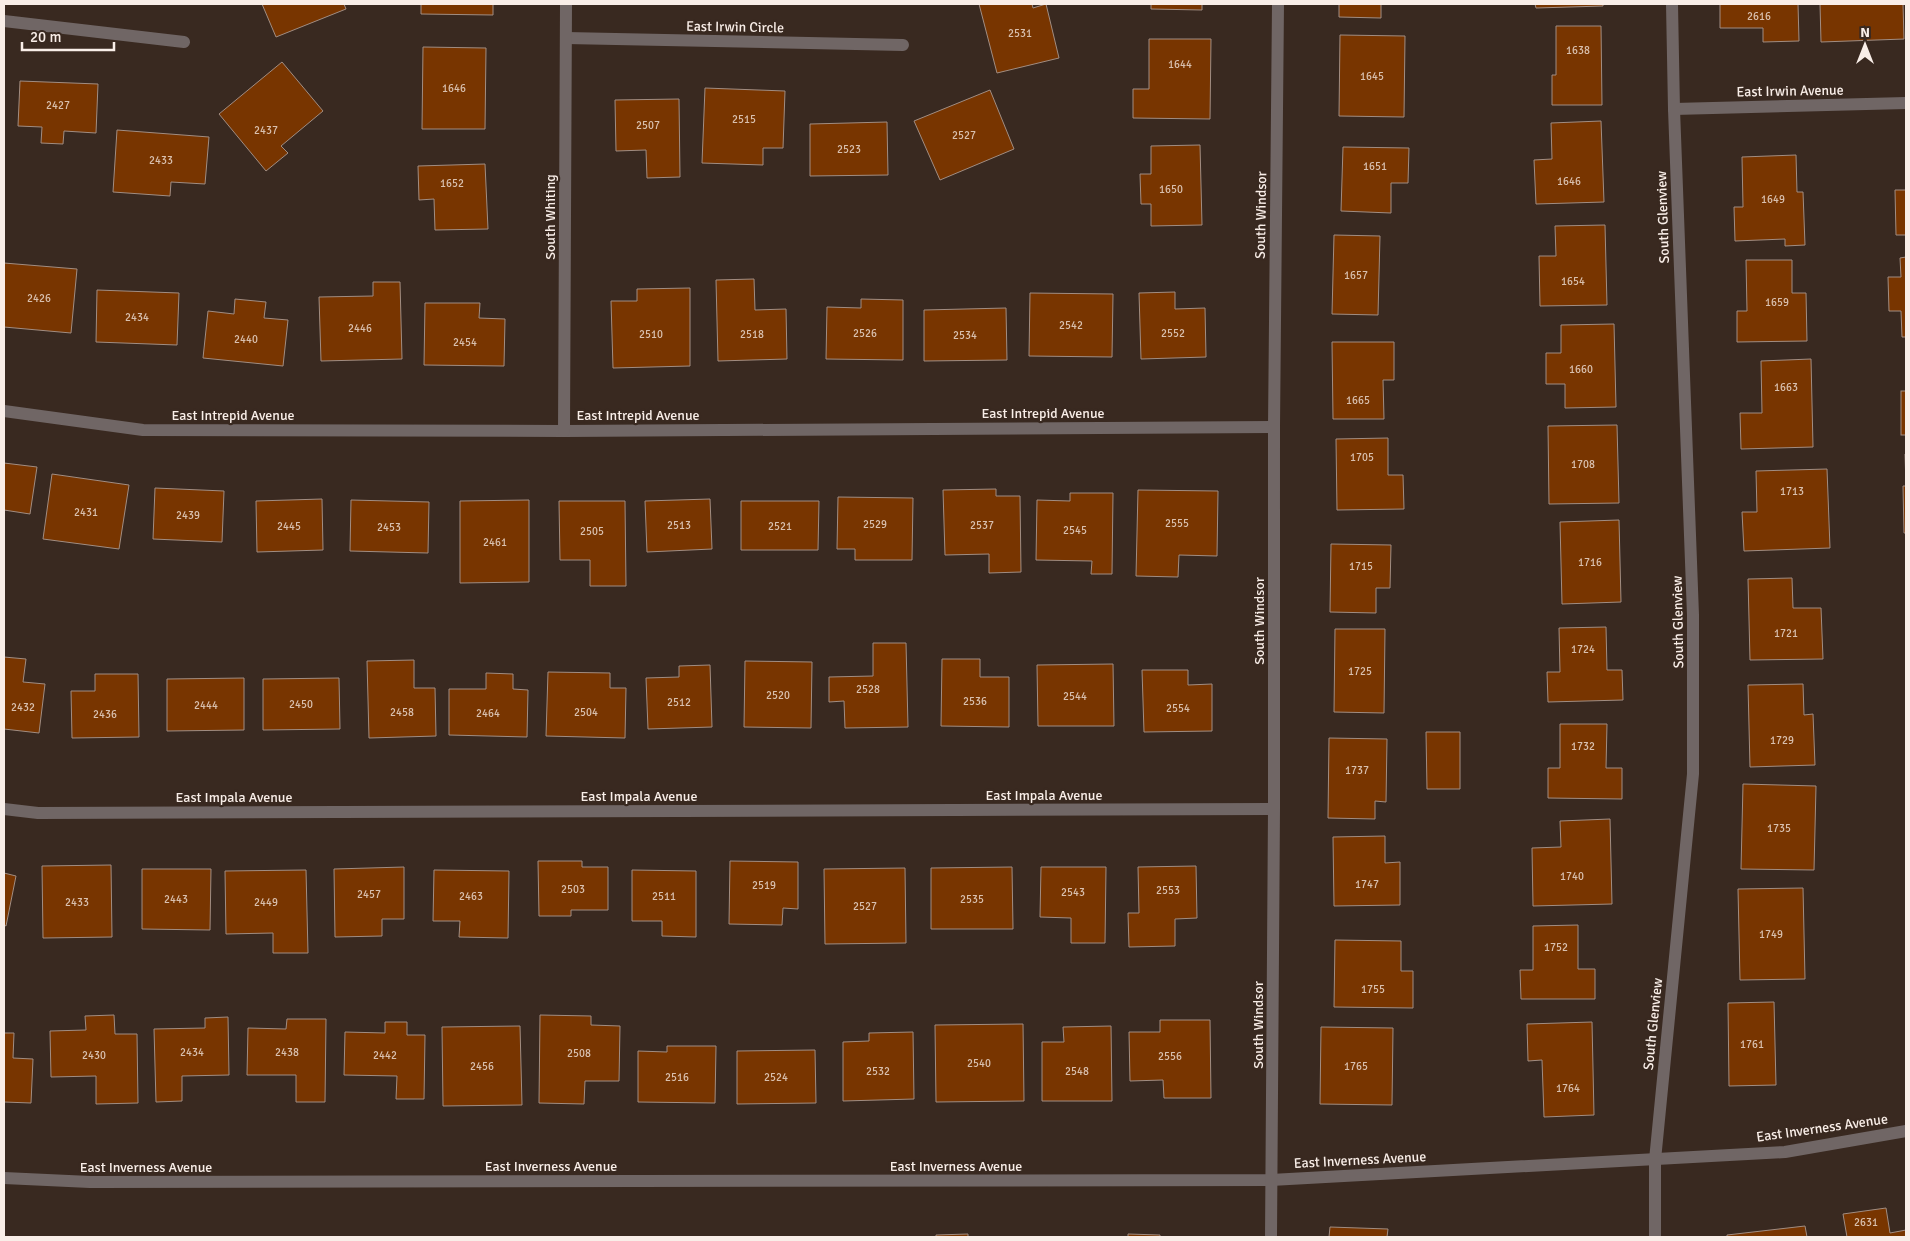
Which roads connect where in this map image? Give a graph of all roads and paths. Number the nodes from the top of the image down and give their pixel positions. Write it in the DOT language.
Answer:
graph roads {
  1 [pos="566,4"];
  2 [pos="1278,4"];
  3 [pos="1672,4"];
  4 [pos="4,21"];
  5 [pos="566,38"];
  6 [pos="184,42"];
  7 [pos="903,45"];
  8 [pos="1906,103"];
  9 [pos="1674,108"];
  10 [pos="4,411"];
  11 [pos="1274,427"];
  12 [pos="564,431"];
  13 [pos="4,809"];
  14 [pos="1274,809"];
  15 [pos="1906,1131"];
  16 [pos="1655,1160"];
  17 [pos="4,1178"];
  18 [pos="1271,1180"];
  19 [pos="1271,1237"];
  20 [pos="1655,1237"];
  1 -- 5 [label="street, South Whiting"];
  2 -- 11 [label="street, South Windsor"];
  3 -- 9 [label="street, South Glenview"];
  4 -- 6 [label="street"];
  5 -- 7 [label="street, East Irwin Circle"];
  5 -- 12 [label="street, South Whiting"];
  8 -- 9 [label="street, East Irwin Avenue"];
  9 -- 16 [label="street, South Glenview"];
  10 -- 12 [label="street, East Intrepid Avenue"];
  11 -- 12 [label="street, East Intrepid Avenue"];
  11 -- 14 [label="street, South Windsor"];
  13 -- 14 [label="street, East Impala Avenue"];
  14 -- 18 [label="street, South Windsor"];
  15 -- 16 [label="street, East Inverness Avenue"];
  16 -- 18 [label="street, East Inverness Avenue"];
  16 -- 20 [label="street, South Glenview"];
  17 -- 18 [label="street, East Inverness Avenue"];
  18 -- 19 [label="street, South Windsor"];
}
